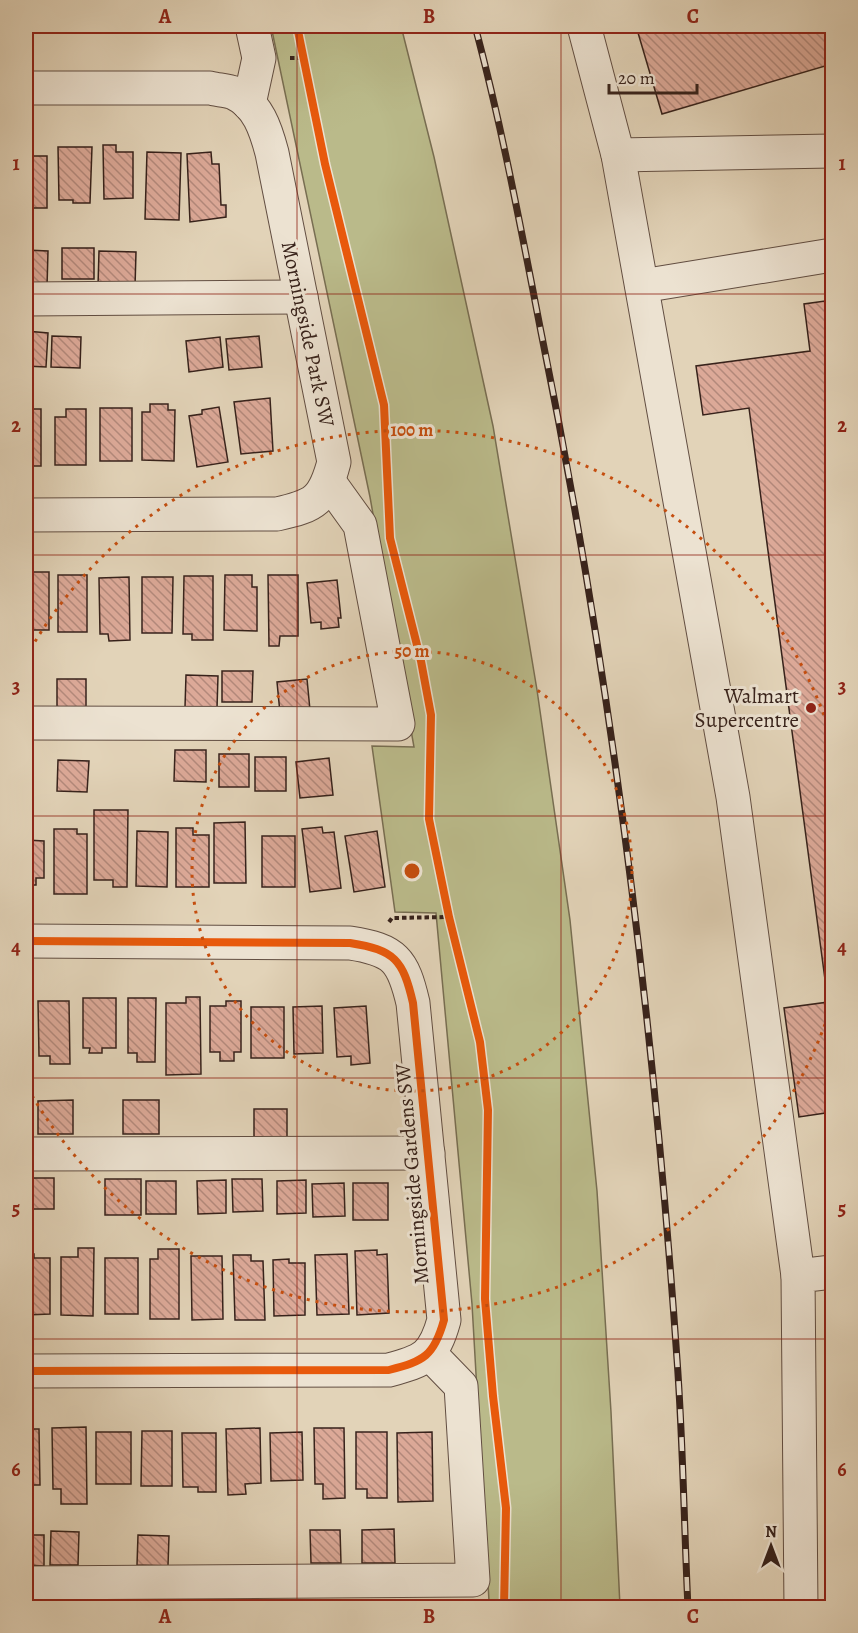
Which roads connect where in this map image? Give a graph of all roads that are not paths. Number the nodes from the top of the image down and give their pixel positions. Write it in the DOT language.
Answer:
graph roads {
  1 [pos="252,26"];
  2 [pos="584,26"];
  3 [pos="26,88"];
  4 [pos="249,104"];
  5 [pos="832,151"];
  6 [pos="618,155"];
  7 [pos="832,255"];
  8 [pos="642,286"];
  9 [pos="301,297"];
  10 [pos="26,299"];
  11 [pos="329,482"];
  12 [pos="26,515"];
  13 [pos="26,723"];
  14 [pos="26,940"];
  15 [pos="428,1153"];
  16 [pos="26,1154"];
  17 [pos="832,1272"];
  18 [pos="798,1276"];
  19 [pos="429,1353"];
  20 [pos="26,1371"];
  21 [pos="26,1583"];
  22 [pos="801,1608"];
  1 -- 4 [label="street"];
  2 -- 6 [label="street"];
  3 -- 4 [label="street, Morningside Park SW"];
  4 -- 9 [label="street, Morningside Park SW"];
  5 -- 6 [label="street"];
  6 -- 8 [label="street"];
  7 -- 8 [label="street"];
  8 -- 18 [label="street"];
  9 -- 10 [label="street"];
  9 -- 11 [label="street, Morningside Park SW"];
  11 -- 12 [label="street"];
  11 -- 13 [label="street"];
  14 -- 15 [label="street, Morningside Gardens SW"];
  15 -- 16 [label="street"];
  15 -- 19 [label="street, Morningside Gardens SW"];
  17 -- 18 [label="street"];
  18 -- 22 [label="street"];
  19 -- 20 [label="street"];
  19 -- 21 [label="street"];
}
